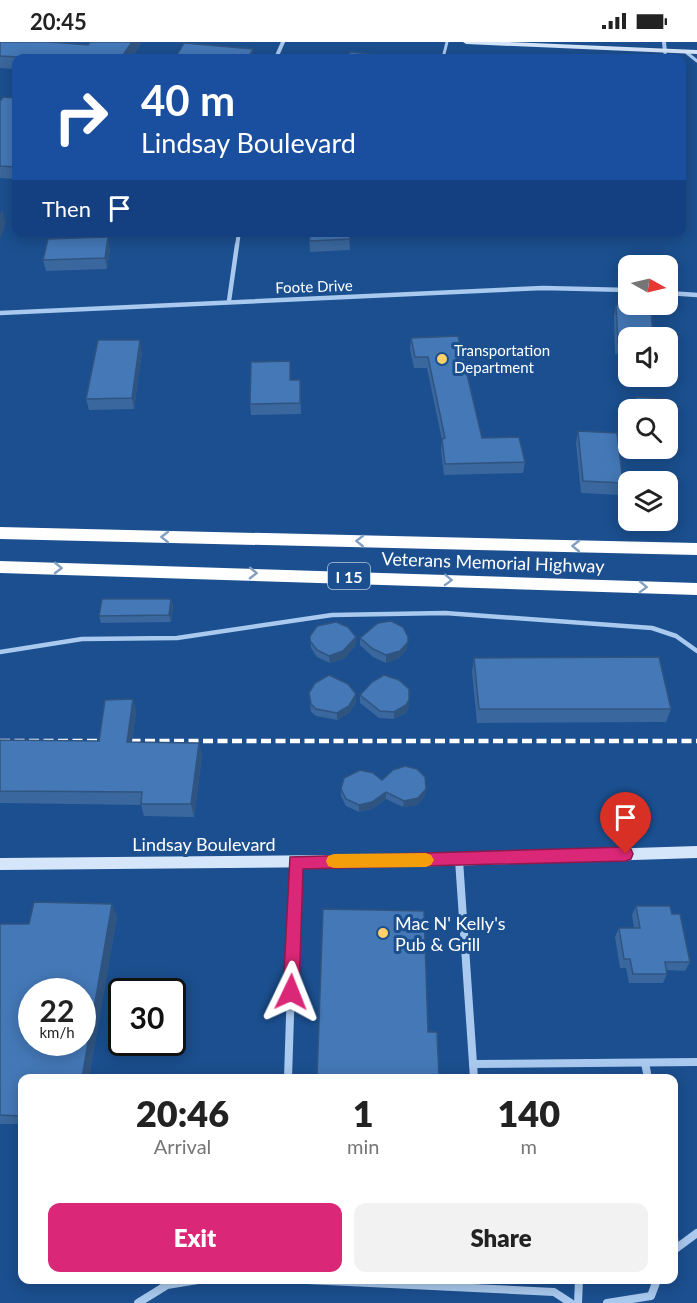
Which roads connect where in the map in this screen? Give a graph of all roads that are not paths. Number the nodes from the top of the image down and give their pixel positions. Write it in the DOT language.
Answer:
graph roads {
  1 [pos="466,42"];
  2 [pos="664,42"];
  3 [pos="665,52"];
  4 [pos="697,52"];
  5 [pos="687,53"];
  6 [pos="697,61"];
  7 [pos="238,237"];
  8 [pos="618,290"];
  9 [pos="678,294"];
  10 [pos="697,295"];
  11 [pos="229,301"];
  12 [pos="0,313"];
  13 [pos="0,533"];
  14 [pos="697,549"];
  15 [pos="0,567"];
  16 [pos="697,589"];
  17 [pos="697,651"];
  18 [pos="0,652"];
  19 [pos="697,852"];
  20 [pos="459,860"];
  21 [pos="295,862"];
  22 [pos="0,864"];
  23 [pos="697,1062"];
  24 [pos="645,1063"];
  25 [pos="473,1064"];
  26 [pos="288,1074"];
  27 [pos="474,1074"];
  28 [pos="647,1074"];
  29 [pos="697,1233"];
  30 [pos="678,1246"];
  31 [pos="167,1284"];
  32 [pos="389,1284"];
  33 [pos="579,1284"];
  34 [pos="656,1284"];
  35 [pos="138,1303"];
  36 [pos="571,1303"];
  37 [pos="578,1303"];
  38 [pos="607,1303"];
  1 -- 3 [label="street"];
  2 -- 3 [label="street"];
  3 -- 5 [label="street"];
  4 -- 5 [label="street"];
  5 -- 6 [label="lane"];
  7 -- 11 [label="street"];
  8 -- 11 [label="street, Foote Drive"];
  9 -- 10 [label="street"];
  11 -- 12 [label="street, Foote Drive"];
  14 -- 13 [label="highway, Veterans Memorial Highway / I 15, one-way"];
  15 -- 16 [label="highway, Veterans Memorial Highway / I 15, one-way"];
  17 -- 18 [label="lane"];
  19 -- 20 [label="street, Lindsay Boulevard"];
  20 -- 21 [label="street, Lindsay Boulevard"];
  20 -- 25 [label="street"];
  21 -- 22 [label="street, Lindsay Boulevard"];
  21 -- 26 [label="street"];
  23 -- 24 [label="street"];
  24 -- 25 [label="street"];
  24 -- 28 [label="street"];
  25 -- 27 [label="street"];
  29 -- 30 [label="street"];
  31 -- 35 [label="street"];
  32 -- 36 [label="street"];
  33 -- 37 [label="street"];
  34 -- 38 [label="street"];
}
